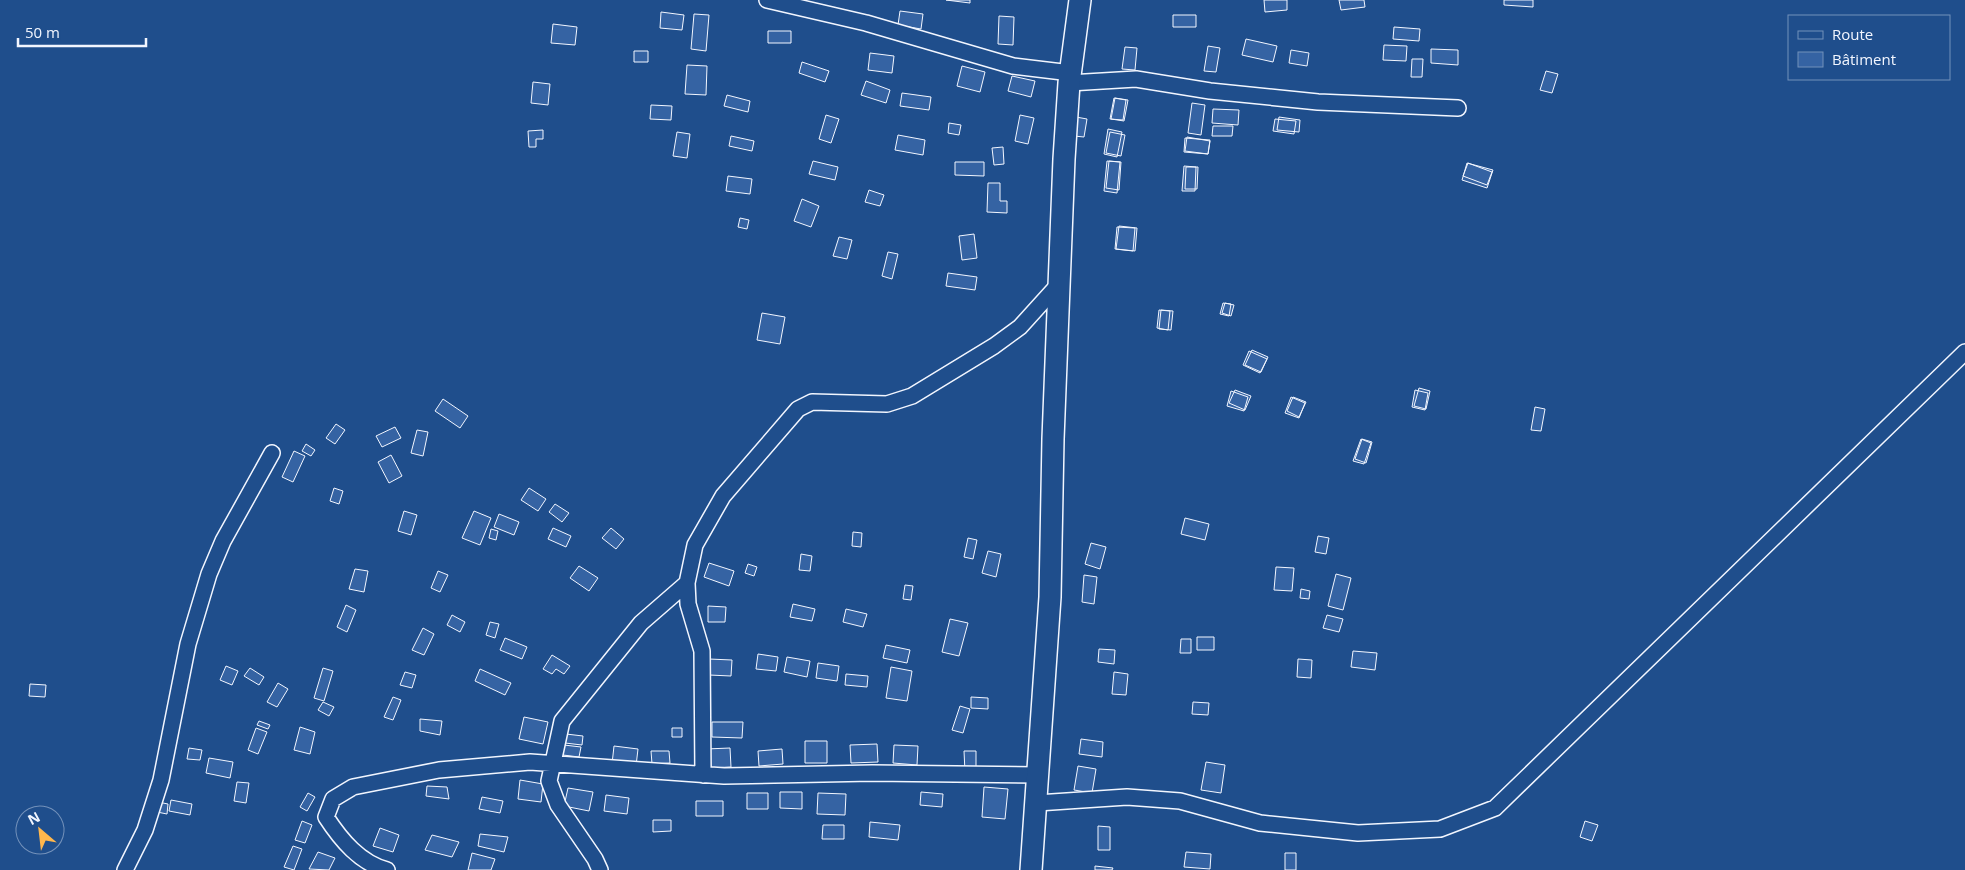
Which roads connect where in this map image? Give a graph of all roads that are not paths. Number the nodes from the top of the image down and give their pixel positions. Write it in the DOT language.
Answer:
graph roads {
  1 [pos="767,0"];
  2 [pos="1080,0"];
  3 [pos="1070,78"];
  4 [pos="1458,108"];
  5 [pos="1058,285"];
  6 [pos="1965,352"];
  7 [pos="272,453"];
  8 [pos="687,583"];
  9 [pos="552,764"];
  10 [pos="703,775"];
  11 [pos="1039,775"];
  12 [pos="1037,803"];
  13 [pos="360,864"];
  14 [pos="125,870"];
  15 [pos="387,870"];
  16 [pos="600,870"];
  17 [pos="1031,870"];
  1 -- 3 [label="street"];
  2 -- 3 [label="street"];
  3 -- 4 [label="street"];
  3 -- 5 [label="street"];
  5 -- 8 [label="street"];
  5 -- 11 [label="street"];
  6 -- 12 [label="street"];
  7 -- 14 [label="street"];
  8 -- 9 [label="street"];
  8 -- 10 [label="street"];
  9 -- 10 [label="street"];
  9 -- 13 [label="street"];
  9 -- 16 [label="street"];
  10 -- 11 [label="street"];
  11 -- 12 [label="street"];
  12 -- 17 [label="street"];
  13 -- 15 [label="street"];
}
